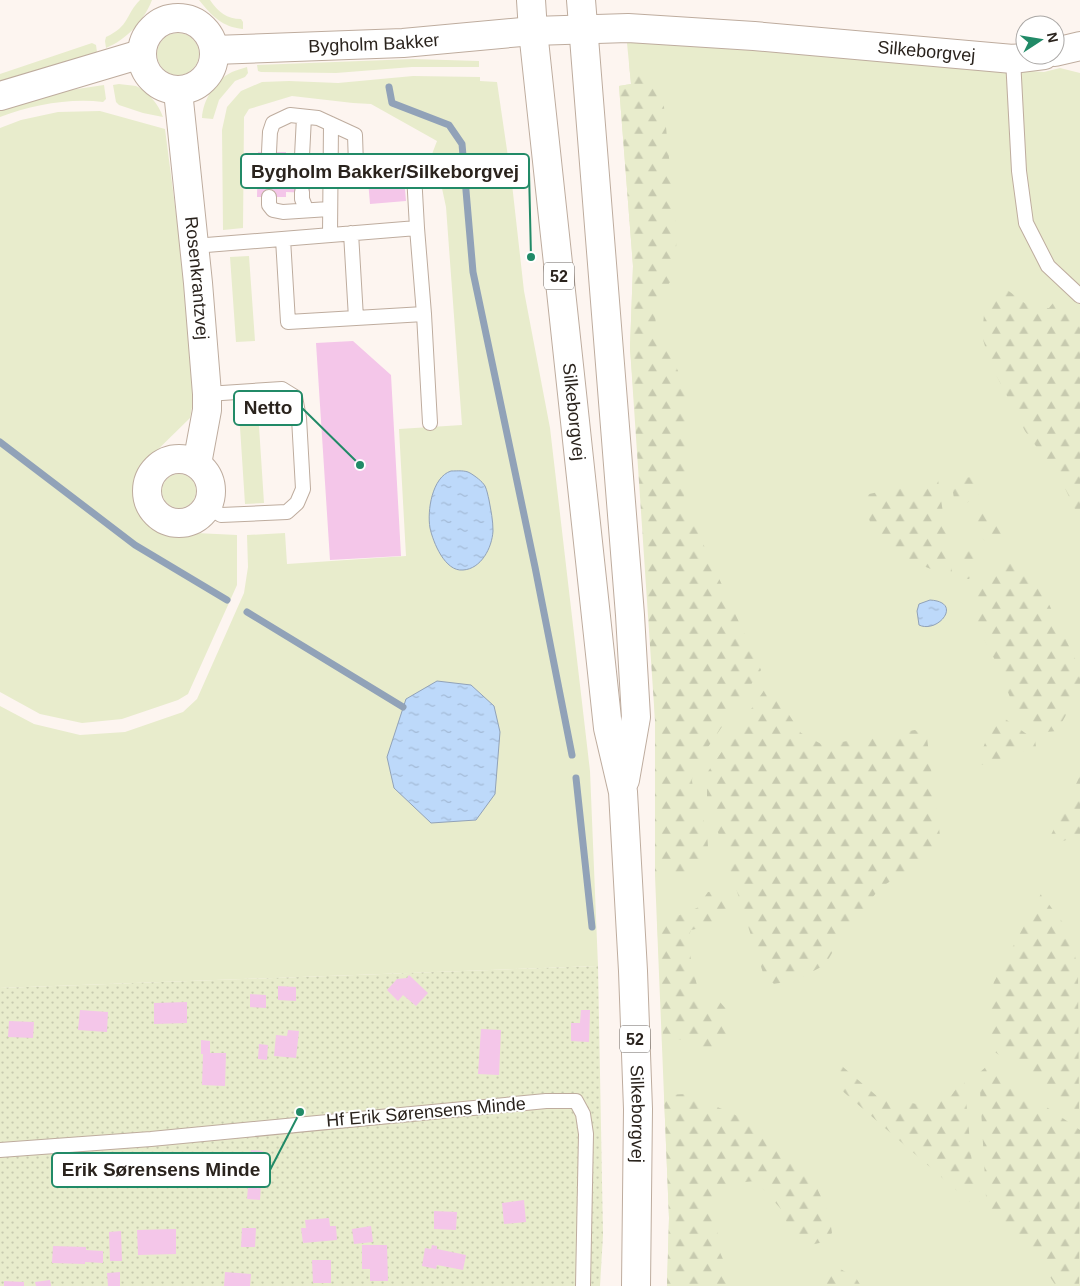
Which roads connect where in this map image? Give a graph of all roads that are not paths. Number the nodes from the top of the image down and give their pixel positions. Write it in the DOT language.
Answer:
graph roads {
  1 [pos="531,0"];
  2 [pos="581,0"];
  3 [pos="175,9"];
  4 [pos="583,29"];
  5 [pos="533,31"];
  6 [pos="1080,46"];
  7 [pos="214,50"];
  8 [pos="1065,50"];
  9 [pos="141,54"];
  10 [pos="1014,59"];
  11 [pos="178,91"];
  12 [pos="0,96"];
  13 [pos="304,117"];
  14 [pos="331,124"];
  15 [pos="269,152"];
  16 [pos="302,156"];
  17 [pos="356,165"];
  18 [pos="330,166"];
  19 [pos="302,192"];
  20 [pos="269,197"];
  21 [pos="306,209"];
  22 [pos="329,209"];
  23 [pos="417,228"];
  24 [pos="351,233"];
  25 [pos="330,234"];
  26 [pos="283,239"];
  27 [pos="194,246"];
  28 [pos="1080,296"];
  29 [pos="424,314"];
  30 [pos="356,318"];
  31 [pos="206,394"];
  32 [pos="430,423"];
  33 [pos="197,464"];
  34 [pos="206,506"];
  35 [pos="622,792"];
  36 [pos="0,1150"];
  37 [pos="583,1286"];
  38 [pos="636,1286"];
  1 -- 5 [label="main road, Silkeborgvej / 52"];
  2 -- 4 [label="main road, Silkeborgvej / 52"];
  3 -- 7 [label="main road"];
  3 -- 9 [label="main road"];
  4 -- 5 [label="main road, Silkeborgvej"];
  4 -- 10 [label="main road, Silkeborgvej"];
  4 -- 35 [label="main road, Silkeborgvej / 52"];
  5 -- 7 [label="main road, Bygholm Bakker"];
  5 -- 35 [label="main road, Silkeborgvej / 52"];
  6 -- 8 [label="main road"];
  7 -- 11 [label="main road"];
  9 -- 11 [label="main road"];
  9 -- 12 [label="main road"];
  10 -- 28 [label="lane"];
  11 -- 27 [label="main road, Rosenkrantzvej"];
  13 -- 14 [label="lane"];
  13 -- 15 [label="lane"];
  13 -- 16 [label="lane"];
  14 -- 17 [label="lane"];
  14 -- 18 [label="lane"];
  17 -- 18 [label="lane"];
  17 -- 23 [label="lane"];
  18 -- 22 [label="lane"];
  19 -- 21 [label="lane"];
  20 -- 21 [label="lane"];
  21 -- 22 [label="lane"];
  22 -- 25 [label="lane"];
  23 -- 24 [label="lane"];
  23 -- 29 [label="lane"];
  24 -- 25 [label="lane"];
  24 -- 30 [label="lane"];
  25 -- 26 [label="lane"];
  26 -- 27 [label="lane"];
  26 -- 30 [label="lane"];
  27 -- 31 [label="main road, Rosenkrantzvej"];
  29 -- 30 [label="lane"];
  29 -- 32 [label="lane"];
  31 -- 33 [label="main road, Rosenkrantzvej"];
  31 -- 34 [label="lane"];
  33 -- 34 [label="main road"];
  33 -- 34 [label="main road"];
  35 -- 38 [label="main road, Silkeborgvej / 52"];
  36 -- 37 [label="lane, Hf Erik Sørensens Minde"];
}
